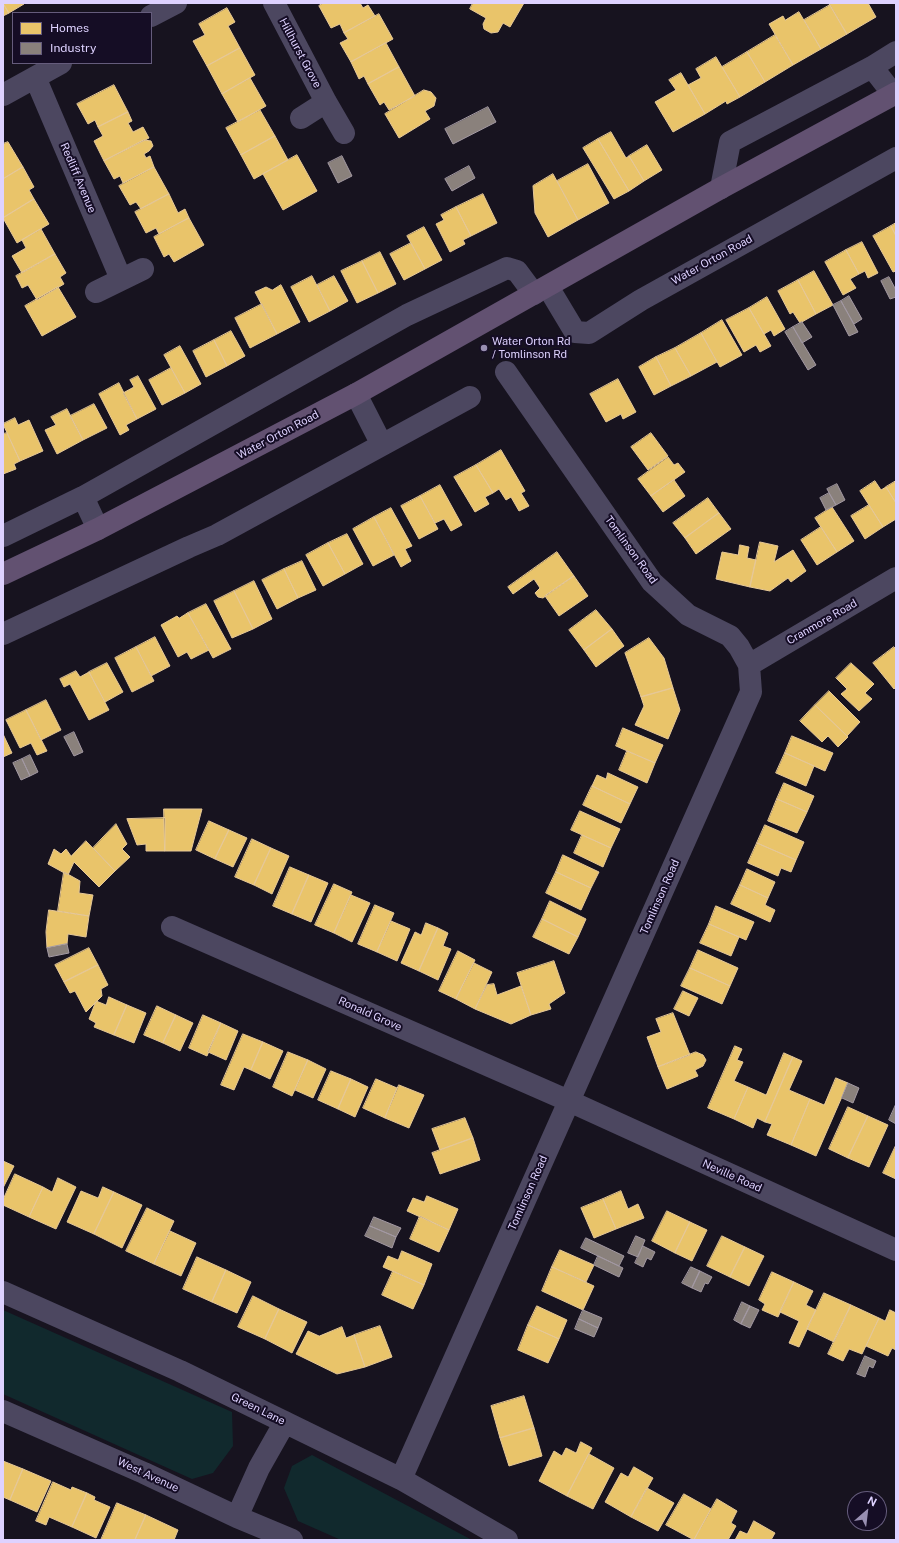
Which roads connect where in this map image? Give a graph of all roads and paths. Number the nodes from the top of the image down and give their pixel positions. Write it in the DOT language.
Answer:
graph roads {
  1 [pos="176,3"];
  2 [pos="274,3"];
  3 [pos="152,15"];
  4 [pos="896,52"];
  5 [pos="59,64"];
  6 [pos="872,67"];
  7 [pos="35,77"];
  8 [pos="894,93"];
  9 [pos="3,95"];
  10 [pos="326,102"];
  11 [pos="301,118"];
  12 [pos="344,133"];
  13 [pos="896,158"];
  14 [pos="721,188"];
  15 [pos="143,270"];
  16 [pos="121,279"];
  17 [pos="541,290"];
  18 [pos="96,292"];
  19 [pos="506,372"];
  20 [pos="356,394"];
  21 [pos="470,397"];
  22 [pos="382,445"];
  23 [pos="83,497"];
  24 [pos="98,529"];
  25 [pos="3,536"];
  26 [pos="3,574"];
  27 [pos="896,578"];
  28 [pos="3,634"];
  29 [pos="749,665"];
  30 [pos="172,927"];
  31 [pos="568,1101"];
  32 [pos="896,1250"];
  33 [pos="3,1292"];
  34 [pos="3,1411"];
  35 [pos="285,1422"];
  36 [pos="401,1480"];
  37 [pos="237,1517"];
  38 [pos="292,1540"];
  39 [pos="507,1540"];
  1 -- 3 [label="street"];
  2 -- 10 [label="street, Hillhurst Grove"];
  4 -- 6 [label="street"];
  5 -- 7 [label="street"];
  6 -- 8 [label="street"];
  6 -- 14 [label="street"];
  7 -- 9 [label="street"];
  7 -- 16 [label="street, Redliff Avenue"];
  8 -- 14 [label="main road, Water Orton Road"];
  10 -- 11 [label="street"];
  10 -- 12 [label="street, Hillhurst Grove"];
  13 -- 17 [label="street, Water Orton Road"];
  14 -- 17 [label="main road, Water Orton Road"];
  15 -- 16 [label="street"];
  16 -- 18 [label="street"];
  17 -- 20 [label="main road, Water Orton Road"];
  17 -- 23 [label="street"];
  19 -- 29 [label="street, Tomlinson Road"];
  20 -- 22 [label="street"];
  20 -- 24 [label="main road, Water Orton Road"];
  21 -- 22 [label="street"];
  22 -- 28 [label="street"];
  23 -- 24 [label="street"];
  23 -- 25 [label="street"];
  24 -- 26 [label="main road, Water Orton Road"];
  27 -- 29 [label="street, Cranmore Road"];
  29 -- 31 [label="street, Tomlinson Road"];
  30 -- 31 [label="street, Ronald Grove"];
  31 -- 32 [label="street, Neville Road"];
  31 -- 36 [label="street, Tomlinson Road"];
  33 -- 35 [label="street, Green Lane"];
  34 -- 37 [label="street, West Avenue"];
  35 -- 36 [label="street, Green Lane"];
  35 -- 37 [label="street"];
  36 -- 39 [label="street, Green Lane"];
  37 -- 38 [label="street, West Avenue"];
}
